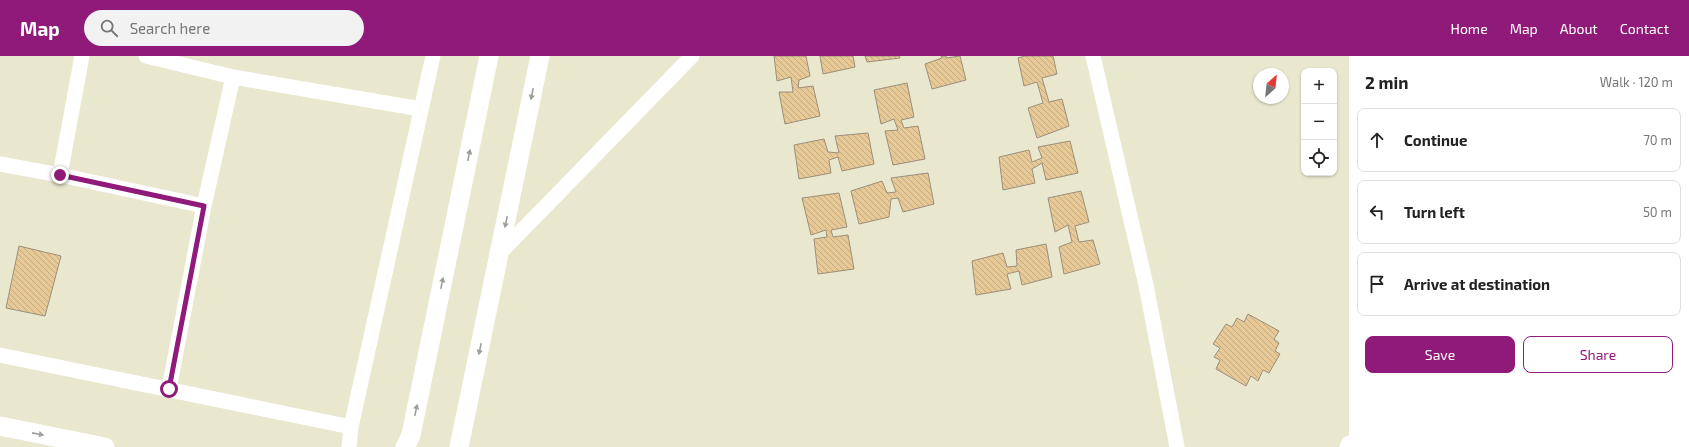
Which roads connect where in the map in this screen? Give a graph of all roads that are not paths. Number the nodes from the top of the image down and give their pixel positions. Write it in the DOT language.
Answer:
graph roads {
  1 [pos="82,56"];
  2 [pos="146,56"];
  3 [pos="432,56"];
  4 [pos="489,56"];
  5 [pos="540,56"];
  6 [pos="692,56"];
  7 [pos="1093,56"];
  8 [pos="233,77"];
  9 [pos="421,108"];
  10 [pos="0,164"];
  11 [pos="60,175"];
  12 [pos="204,206"];
  13 [pos="499,254"];
  14 [pos="0,355"];
  15 [pos="169,389"];
  16 [pos="0,426"];
  17 [pos="350,427"];
  18 [pos="1349,443"];
  19 [pos="97,446"];
  20 [pos="349,447"];
  21 [pos="405,447"];
  22 [pos="459,447"];
  23 [pos="1177,447"];
  24 [pos="1347,447"];
  1 -- 11 [label="street"];
  2 -- 8 [label="street"];
  3 -- 9 [label="street"];
  21 -- 4 [label="street, one-way"];
  5 -- 13 [label="street, one-way"];
  6 -- 13 [label="street"];
  7 -- 23 [label="street"];
  8 -- 9 [label="street"];
  8 -- 12 [label="street"];
  9 -- 17 [label="street"];
  10 -- 11 [label="street"];
  11 -- 12 [label="street"];
  12 -- 15 [label="street"];
  13 -- 22 [label="street, one-way"];
  14 -- 15 [label="street"];
  15 -- 17 [label="street"];
  16 -- 19 [label="street, one-way"];
  17 -- 20 [label="street"];
  18 -- 24 [label="street"];
}
